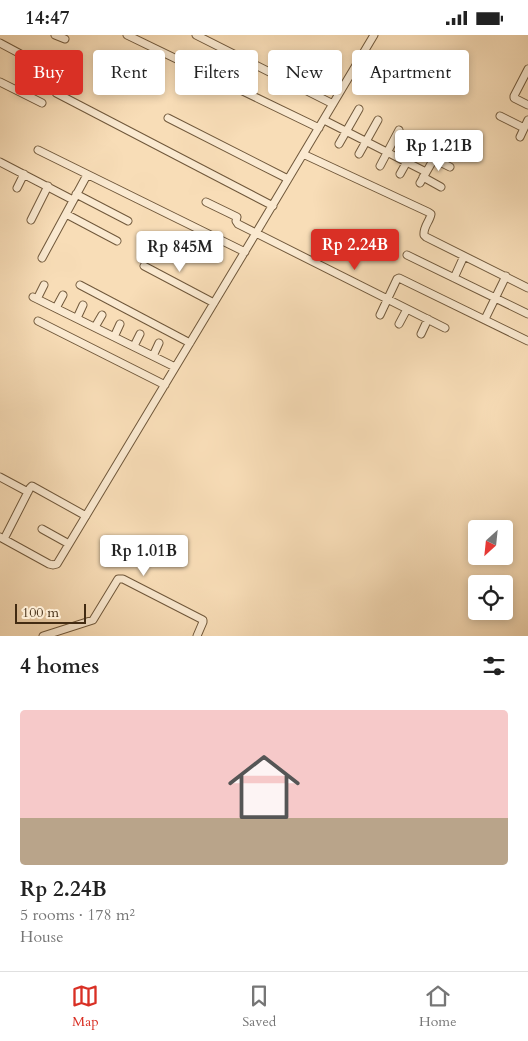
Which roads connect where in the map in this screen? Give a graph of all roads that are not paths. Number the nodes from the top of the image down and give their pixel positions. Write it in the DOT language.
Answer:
graph roads {
  1 [pos="4,35"];
  2 [pos="54,35"];
  3 [pos="127,35"];
  4 [pos="196,35"];
  5 [pos="370,36"];
  6 [pos="64,39"];
  7 [pos="0,42"];
  8 [pos="15,50"];
  9 [pos="528,69"];
  10 [pos="0,82"];
  11 [pos="60,95"];
  12 [pos="42,103"];
  13 [pos="333,104"];
  14 [pos="528,105"];
  15 [pos="359,109"];
  16 [pos="500,116"];
  17 [pos="168,118"];
  18 [pos="324,120"];
  19 [pos="378,120"];
  20 [pos="528,120"];
  21 [pos="319,128"];
  22 [pos="524,128"];
  23 [pos="399,130"];
  24 [pos="346,131"];
  25 [pos="520,137"];
  26 [pos="366,141"];
  27 [pos="418,142"];
  28 [pos="339,145"];
  29 [pos="38,150"];
  30 [pos="438,150"];
  31 [pos="387,152"];
  32 [pos="303,154"];
  33 [pos="358,154"];
  34 [pos="434,159"];
  35 [pos="407,162"];
  36 [pos="2,163"];
  37 [pos="380,165"];
  38 [pos="450,167"];
  39 [pos="0,171"];
  40 [pos="24,174"];
  41 [pos="86,175"];
  42 [pos="400,175"];
  43 [pos="423,178"];
  44 [pos="288,179"];
  45 [pos="48,186"];
  46 [pos="441,187"];
  47 [pos="17,188"];
  48 [pos="75,197"];
  49 [pos="206,202"];
  50 [pos="273,206"];
  51 [pos="66,214"];
  52 [pos="31,220"];
  53 [pos="128,221"];
  54 [pos="256,233"];
  55 [pos="117,241"];
  56 [pos="245,252"];
  57 [pos="407,255"];
  58 [pos="464,256"];
  59 [pos="42,258"];
  60 [pos="144,266"];
  61 [pos="506,277"];
  62 [pos="454,278"];
  63 [pos="44,285"];
  64 [pos="80,285"];
  65 [pos="528,288"];
  66 [pos="63,295"];
  67 [pos="495,298"];
  68 [pos="388,299"];
  69 [pos="214,303"];
  70 [pos="83,305"];
  71 [pos="56,308"];
  72 [pos="406,309"];
  73 [pos="528,314"];
  74 [pos="102,315"];
  75 [pos="380,315"];
  76 [pos="76,318"];
  77 [pos="428,319"];
  78 [pos="485,319"];
  79 [pos="38,321"];
  80 [pos="120,324"];
  81 [pos="400,324"];
  82 [pos="96,327"];
  83 [pos="445,328"];
  84 [pos="420,333"];
  85 [pos="140,334"];
  86 [pos="114,337"];
  87 [pos="528,341"];
  88 [pos="159,343"];
  89 [pos="190,343"];
  90 [pos="134,347"];
  91 [pos="153,356"];
  92 [pos="175,367"];
  93 [pos="165,385"];
  94 [pos="0,477"];
  95 [pos="28,492"];
  96 [pos="86,516"];
  97 [pos="42,529"];
  98 [pos="2,538"];
  99 [pos="69,544"];
  100 [pos="43,636"];
  101 [pos="197,636"];
  1 -- 7 [label="street"];
  2 -- 6 [label="street"];
  3 -- 21 [label="street"];
  4 -- 13 [label="street"];
  5 -- 13 [label="street"];
  7 -- 8 [label="street"];
  9 -- 14 [label="street"];
  10 -- 12 [label="street"];
  11 -- 50 [label="street"];
  13 -- 18 [label="street"];
  15 -- 24 [label="street"];
  16 -- 22 [label="street"];
  17 -- 44 [label="street"];
  18 -- 21 [label="street"];
  18 -- 24 [label="street"];
  19 -- 26 [label="street"];
  20 -- 22 [label="street"];
  21 -- 32 [label="street"];
  22 -- 25 [label="street"];
  23 -- 31 [label="street"];
  24 -- 26 [label="street"];
  24 -- 28 [label="street"];
  26 -- 31 [label="street"];
  26 -- 33 [label="street"];
  27 -- 35 [label="street"];
  29 -- 41 [label="street"];
  30 -- 34 [label="street"];
  31 -- 35 [label="street"];
  31 -- 37 [label="street"];
  32 -- 44 [label="street"];
  32 -- 58 [label="street"];
  34 -- 38 [label="street"];
  34 -- 43 [label="street"];
  35 -- 42 [label="street"];
  35 -- 43 [label="street"];
  36 -- 39 [label="street"];
  36 -- 40 [label="street"];
  40 -- 45 [label="street"];
  40 -- 47 [label="street"];
  41 -- 48 [label="street"];
  41 -- 56 [label="street"];
  43 -- 46 [label="street"];
  44 -- 50 [label="street"];
  45 -- 48 [label="street"];
  45 -- 52 [label="street"];
  48 -- 51 [label="street"];
  48 -- 53 [label="street"];
  49 -- 54 [label="street"];
  50 -- 54 [label="street"];
  51 -- 55 [label="street"];
  51 -- 59 [label="street"];
  54 -- 56 [label="street"];
  54 -- 68 [label="street"];
  56 -- 69 [label="street"];
  57 -- 62 [label="street"];
  58 -- 61 [label="street"];
  58 -- 62 [label="street"];
  60 -- 69 [label="street"];
  61 -- 65 [label="street"];
  61 -- 67 [label="street"];
  62 -- 67 [label="street"];
  63 -- 71 [label="street"];
  64 -- 89 [label="street"];
  66 -- 71 [label="street"];
  67 -- 73 [label="street"];
  67 -- 78 [label="street"];
  68 -- 72 [label="street"];
  68 -- 75 [label="street"];
  68 -- 78 [label="street"];
  69 -- 89 [label="street"];
  70 -- 76 [label="street"];
  71 -- 76 [label="street"];
  72 -- 77 [label="street"];
  72 -- 81 [label="street"];
  74 -- 82 [label="street"];
  76 -- 82 [label="street"];
  77 -- 83 [label="street"];
  77 -- 84 [label="street"];
  78 -- 87 [label="street"];
  79 -- 93 [label="street"];
  80 -- 86 [label="street"];
  82 -- 86 [label="street"];
  85 -- 90 [label="street"];
  86 -- 90 [label="street"];
  88 -- 91 [label="street"];
  89 -- 92 [label="street"];
  90 -- 91 [label="street"];
  91 -- 92 [label="street"];
  92 -- 93 [label="street"];
  93 -- 96 [label="street"];
  94 -- 95 [label="street"];
  95 -- 96 [label="street"];
  95 -- 98 [label="street"];
  96 -- 99 [label="street"];
  97 -- 99 [label="street"];
  98 -- 99 [label="street"];
  100 -- 101 [label="street"];
}
